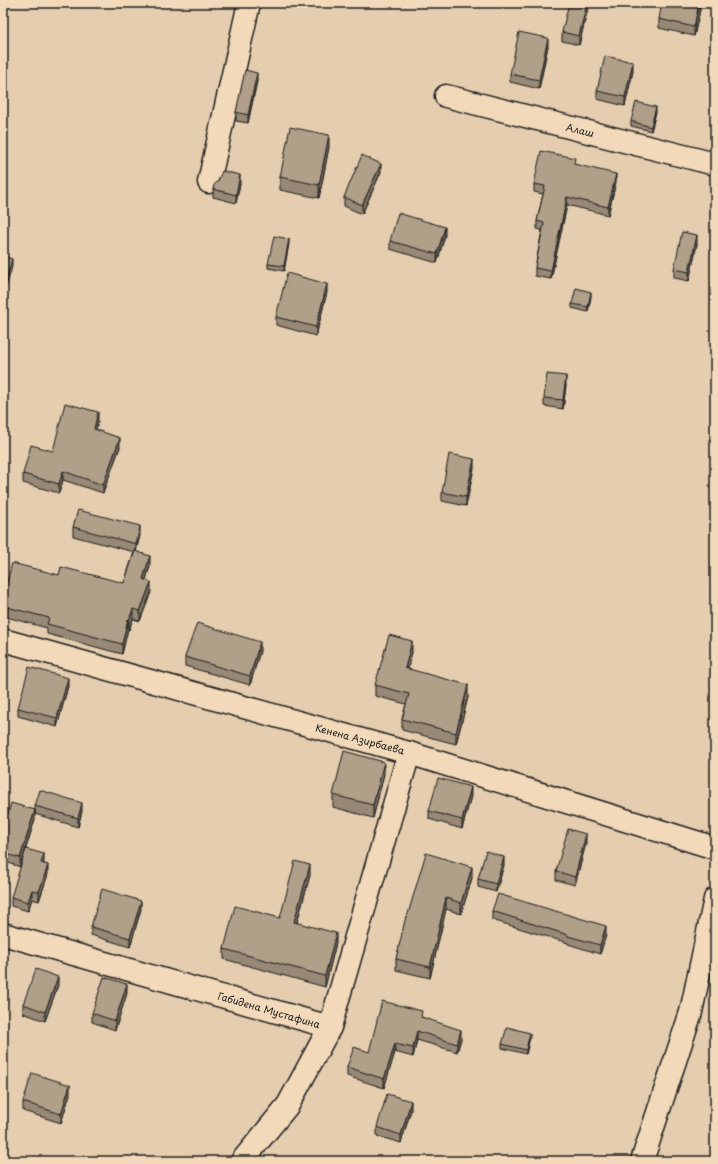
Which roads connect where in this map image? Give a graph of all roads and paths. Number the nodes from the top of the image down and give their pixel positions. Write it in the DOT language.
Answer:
graph roads {
  1 [pos="249,3"];
  2 [pos="446,96"];
  3 [pos="715,164"];
  4 [pos="209,182"];
  5 [pos="3,640"];
  6 [pos="409,753"];
  7 [pos="715,848"];
  8 [pos="715,899"];
  9 [pos="3,934"];
  10 [pos="330,1027"];
  11 [pos="242,1161"];
  12 [pos="642,1161"];
  1 -- 4 [label="street"];
  2 -- 3 [label="street, Алаш"];
  5 -- 6 [label="street, Кенена Азирбаева"];
  6 -- 7 [label="street, Кенена Азирбаева"];
  6 -- 10 [label="street, Габидена Мустафина"];
  8 -- 12 [label="street"];
  9 -- 10 [label="street, Габидена Мустафина"];
  10 -- 11 [label="street"];
}
